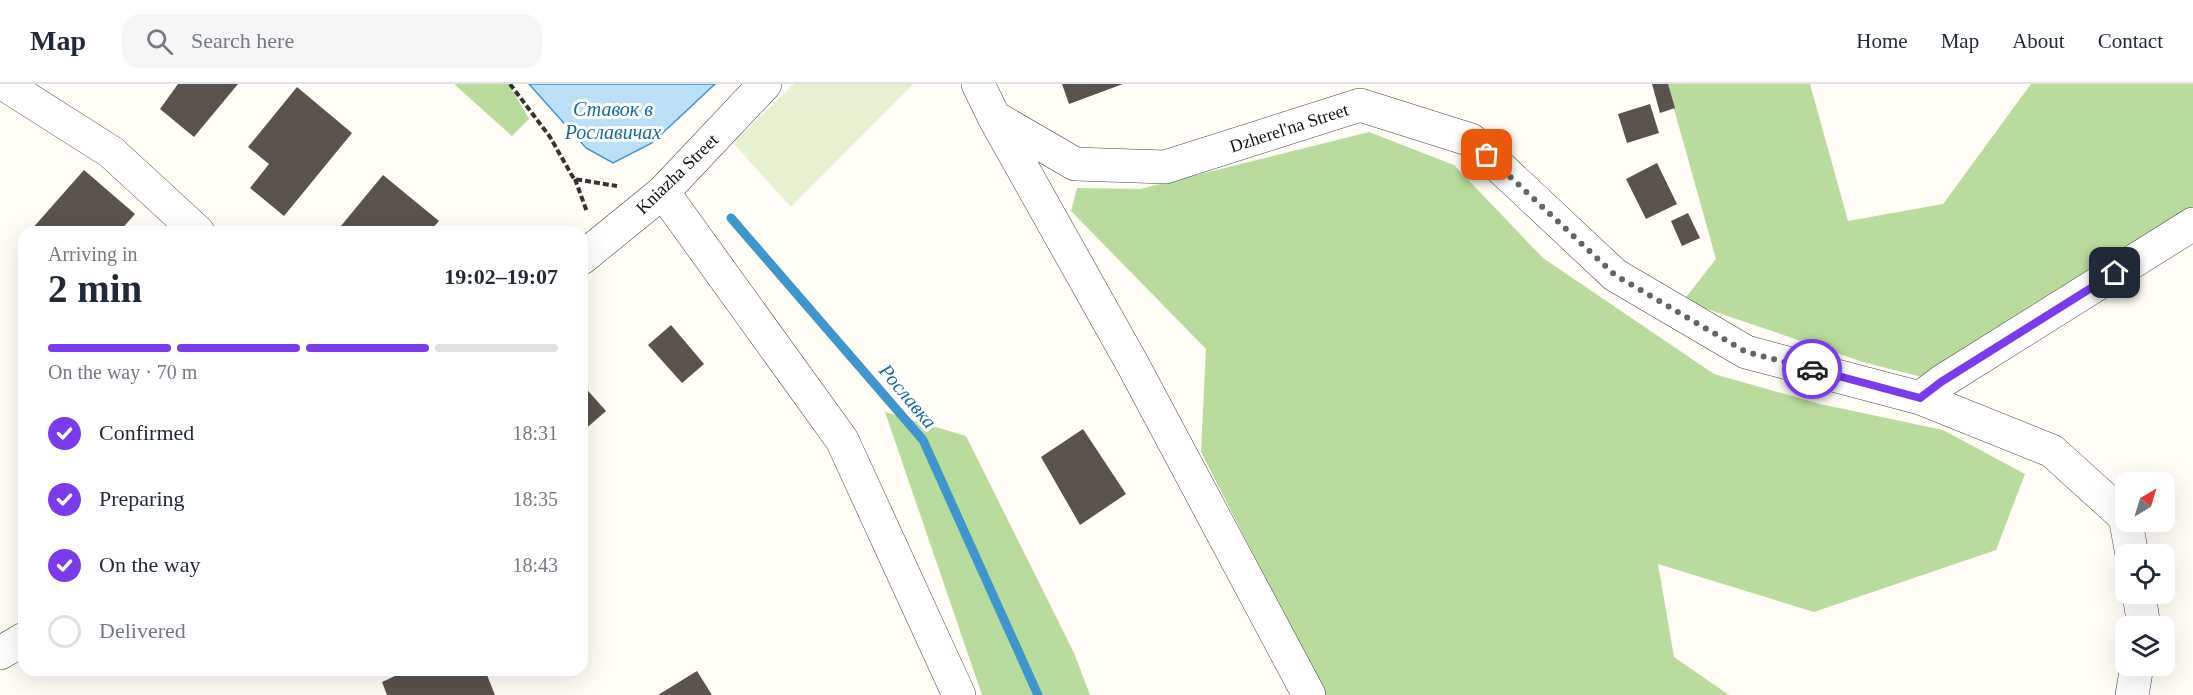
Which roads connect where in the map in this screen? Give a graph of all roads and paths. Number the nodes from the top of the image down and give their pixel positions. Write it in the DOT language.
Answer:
graph roads {
  1 [pos="4,84"];
  2 [pos="510,84"];
  3 [pos="765,84"];
  4 [pos="978,84"];
  5 [pos="994,117"];
  6 [pos="620,186"];
  7 [pos="663,192"];
  8 [pos="2193,224"];
  9 [pos="191,226"];
  10 [pos="588,253"];
  11 [pos="1920,398"];
  12 [pos="2115,510"];
  13 [pos="18,642"];
  14 [pos="0,653"];
  15 [pos="2135,676"];
  16 [pos="959,695"];
  17 [pos="1309,695"];
  18 [pos="2132,695"];
  1 -- 9 [label="street"];
  2 -- 6 [label="path"];
  3 -- 7 [label="street, Kniazha Street"];
  4 -- 5 [label="street"];
  5 -- 11 [label="street, Dzherel'na Street"];
  5 -- 17 [label="street"];
  7 -- 10 [label="street, Kniazha Street"];
  7 -- 16 [label="street"];
  8 -- 11 [label="street"];
  11 -- 12 [label="street, Dzherel'na Street"];
  13 -- 14 [label="street"];
  15 -- 18 [label="street"];
}
